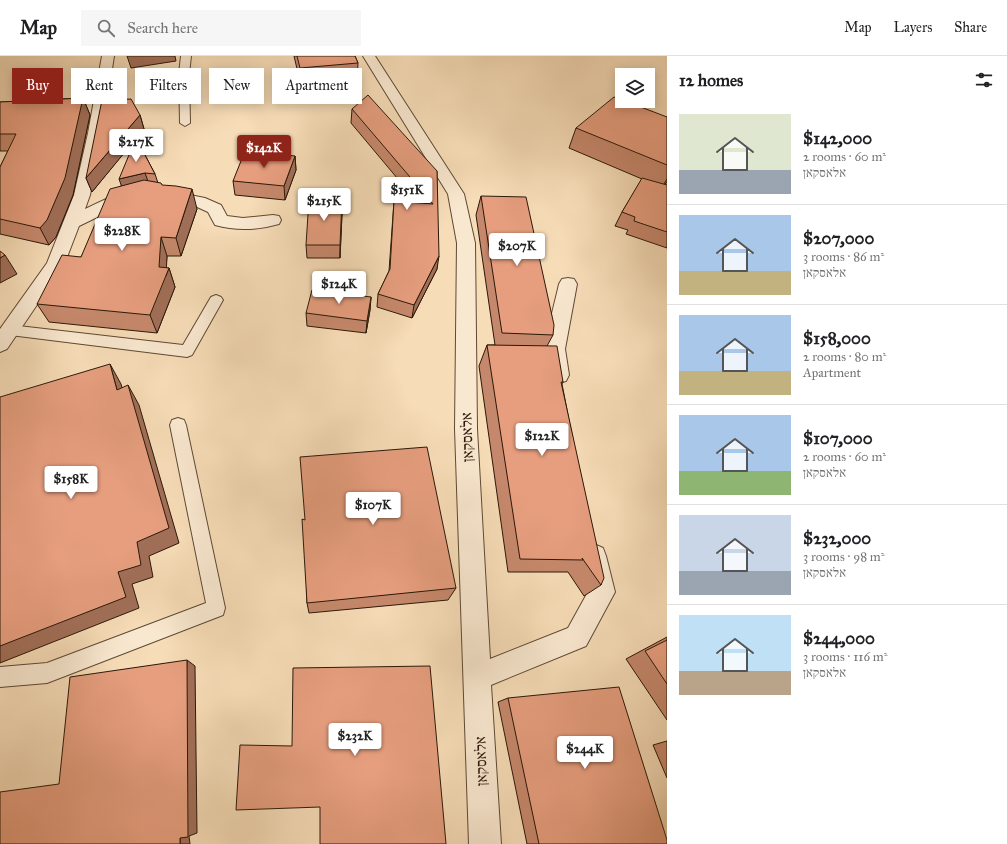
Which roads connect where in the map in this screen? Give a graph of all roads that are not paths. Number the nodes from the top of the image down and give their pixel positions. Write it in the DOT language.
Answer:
graph roads {
  1 [pos="108,56"];
  2 [pos="186,56"];
  3 [pos="369,56"];
  4 [pos="185,123"];
  5 [pos="273,220"];
  6 [pos="72,222"];
  7 [pos="568,284"];
  8 [pos="216,300"];
  9 [pos="10,330"];
  10 [pos="0,344"];
  11 [pos="562,397"];
  12 [pos="178,425"];
  13 [pos="589,532"];
  14 [pos="0,677"];
  15 [pos="478,677"];
  16 [pos="485,844"];
  1 -- 6 [label="street"];
  2 -- 4 [label="lane"];
  3 -- 15 [label="street, אלאסקאן"];
  5 -- 6 [label="street"];
  6 -- 9 [label="street"];
  7 -- 11 [label="street"];
  8 -- 9 [label="lane"];
  9 -- 10 [label="street"];
  12 -- 14 [label="lane"];
  13 -- 15 [label="street"];
  15 -- 16 [label="street, אלאסקאן"];
}
